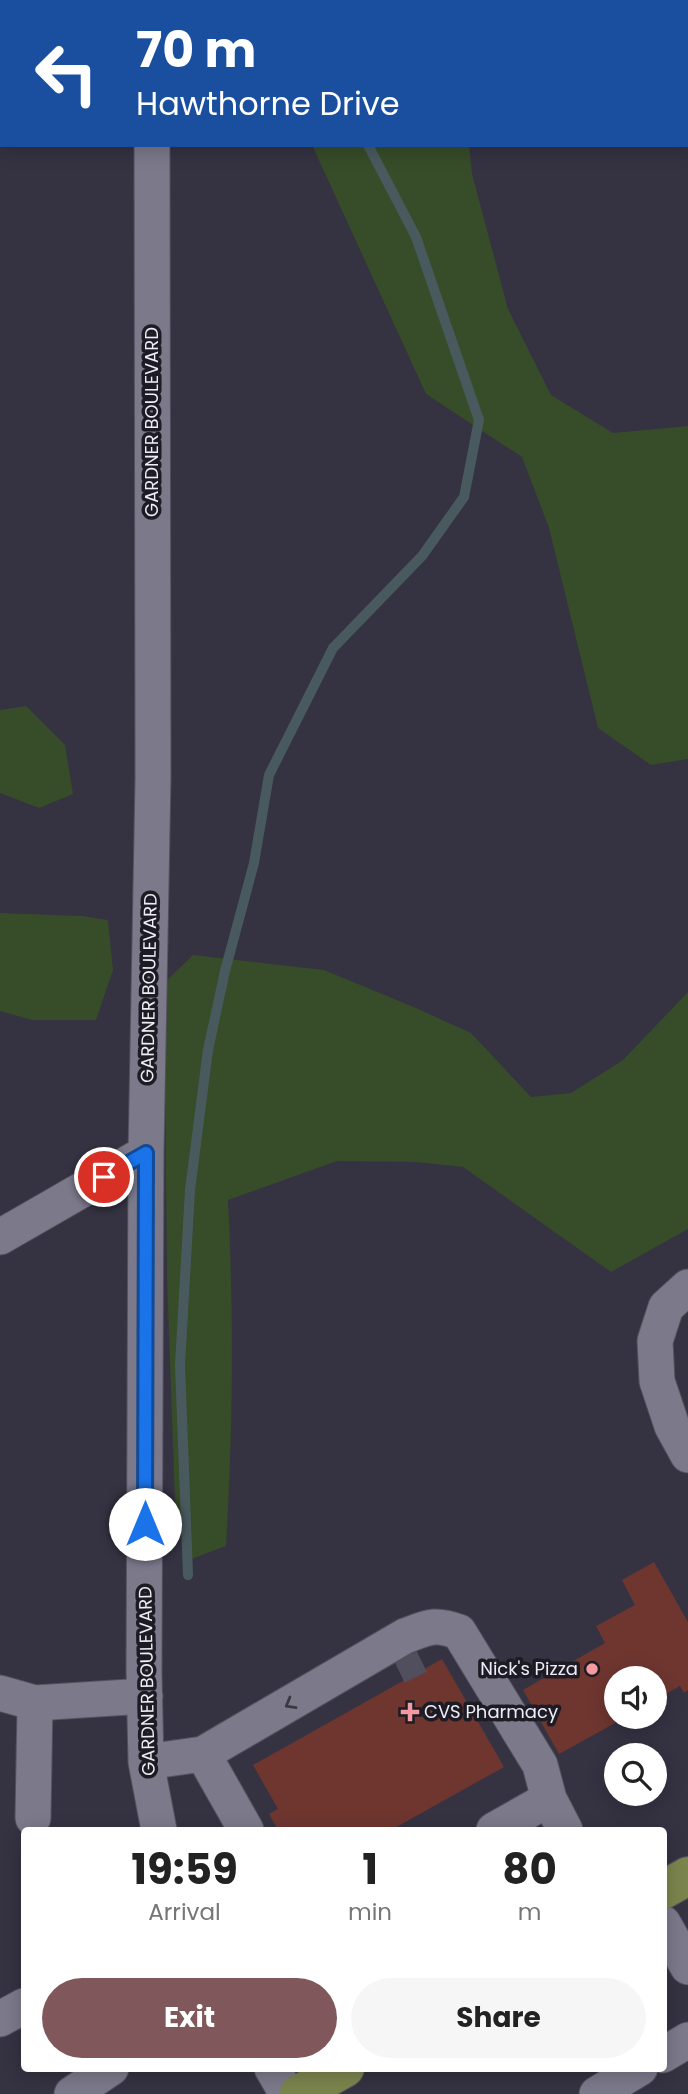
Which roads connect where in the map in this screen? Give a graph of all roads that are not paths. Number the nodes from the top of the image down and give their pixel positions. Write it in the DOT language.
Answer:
graph roads {
  1 [pos="152,147"];
  2 [pos="146,1153"];
  3 [pos="0,1237"];
  4 [pos="688,1287"];
  5 [pos="688,1455"];
  6 [pos="459,1632"];
  7 [pos="331,1681"];
  8 [pos="0,1693"];
  9 [pos="145,1696"];
  10 [pos="35,1703"];
  11 [pos="203,1754"];
  12 [pos="146,1762"];
  13 [pos="549,1799"];
  14 [pos="33,1818"];
  15 [pos="158,1827"];
  16 [pos="244,1827"];
  17 [pos="499,1827"];
  18 [pos="563,1827"];
  19 [pos="688,1877"];
  20 [pos="667,1888"];
  21 [pos="667,1930"];
  22 [pos="688,1967"];
  23 [pos="21,2008"];
  24 [pos="0,2019"];
  25 [pos="688,2040"];
  26 [pos="667,2053"];
  27 [pos="105,2072"];
  28 [pos="274,2072"];
  29 [pos="338,2072"];
  30 [pos="633,2072"];
  31 [pos="72,2094"];
  32 [pos="287,2094"];
  33 [pos="299,2094"];
  34 [pos="597,2094"];
  1 -- 2 [label="street, GARDNER BOULEVARD"];
  2 -- 3 [label="street"];
  2 -- 9 [label="street, GARDNER BOULEVARD"];
  4 -- 5 [label="street"];
  6 -- 7 [label="street"];
  6 -- 7 [label="street"];
  6 -- 13 [label="street"];
  7 -- 11 [label="street, one-way"];
  8 -- 10 [label="street"];
  9 -- 10 [label="street"];
  9 -- 12 [label="street, GARDNER BOULEVARD"];
  10 -- 14 [label="street"];
  11 -- 12 [label="street"];
  11 -- 16 [label="street"];
  12 -- 15 [label="street, GARDNER BOULEVARD"];
  13 -- 17 [label="street"];
  13 -- 18 [label="street"];
  19 -- 20 [label="main road"];
  21 -- 22 [label="street"];
  23 -- 24 [label="street"];
  25 -- 26 [label="street"];
  27 -- 31 [label="street"];
  28 -- 32 [label="street"];
  29 -- 33 [label="main road"];
  30 -- 34 [label="street"];
}
